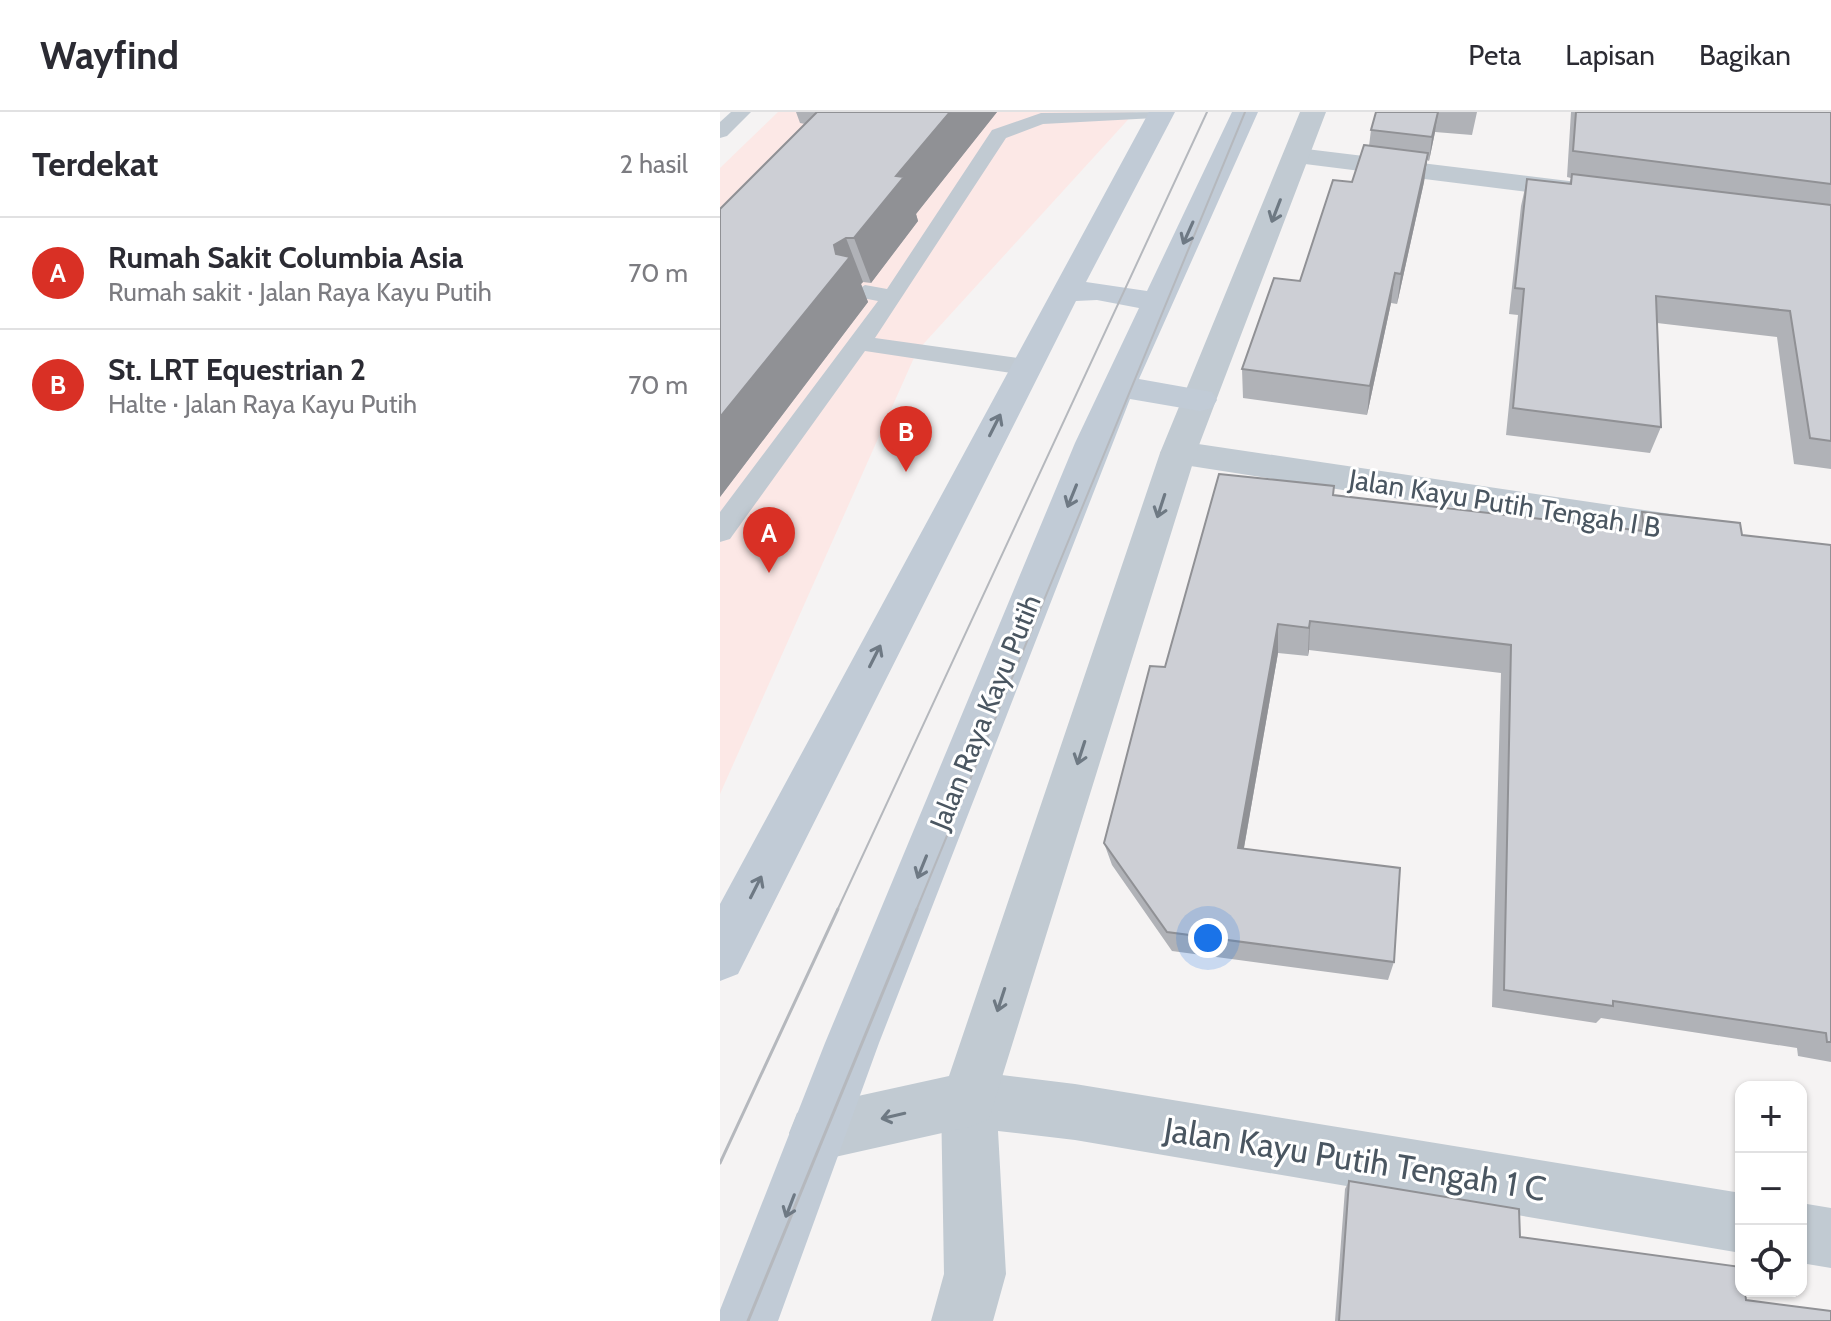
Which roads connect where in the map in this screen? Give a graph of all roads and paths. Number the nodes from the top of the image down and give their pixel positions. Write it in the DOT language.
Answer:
graph roads {
  1 [pos="742,112"];
  2 [pos="1155,112"];
  3 [pos="1162,112"];
  4 [pos="1245,112"];
  5 [pos="1313,112"];
  6 [pos="720,132"];
  7 [pos="1298,156"];
  8 [pos="1609,194"];
  9 [pos="1074,279"];
  10 [pos="1163,289"];
  11 [pos="865,292"];
  12 [pos="893,297"];
  13 [pos="860,343"];
  14 [pos="1025,367"];
  15 [pos="1119,386"];
  16 [pos="1200,400"];
  17 [pos="1178,453"];
  18 [pos="720,532"];
  19 [pos="1737,538"];
  20 [pos="720,956"];
  21 [pos="969,1099"];
  22 [pos="817,1133"];
  23 [pos="1735,1222"];
  24 [pos="1807,1234"];
  25 [pos="1831,1238"];
  26 [pos="747,1321"];
  27 [pos="962,1321"];
  1 -- 6 [label="lane"];
  2 -- 12 [label="lane"];
  3 -- 9 [label="main road"];
  4 -- 10 [label="main road, Jalan Raya Kayu Putih, one-way"];
  5 -- 7 [label="street"];
  7 -- 8 [label="street"];
  7 -- 16 [label="street, one-way"];
  9 -- 10 [label="main road"];
  9 -- 14 [label="main road"];
  10 -- 15 [label="main road, Jalan Raya Kayu Putih"];
  11 -- 12 [label="lane"];
  12 -- 13 [label="lane"];
  13 -- 14 [label="lane"];
  13 -- 18 [label="lane"];
  20 -- 14 [label="main road, one-way"];
  15 -- 16 [label="main road"];
  15 -- 22 [label="main road, Jalan Raya Kayu Putih, one-way"];
  16 -- 17 [label="street"];
  17 -- 19 [label="street, Jalan Kayu Putih Tengah I B"];
  17 -- 21 [label="street, one-way"];
  21 -- 22 [label="street, Jalan Kayu Putih Tengah 1 C, one-way"];
  21 -- 23 [label="street, Jalan Kayu Putih Tengah 1 C"];
  21 -- 27 [label="street"];
  22 -- 26 [label="main road, Jalan Raya Kayu Putih, one-way"];
  24 -- 25 [label="street"];
}
